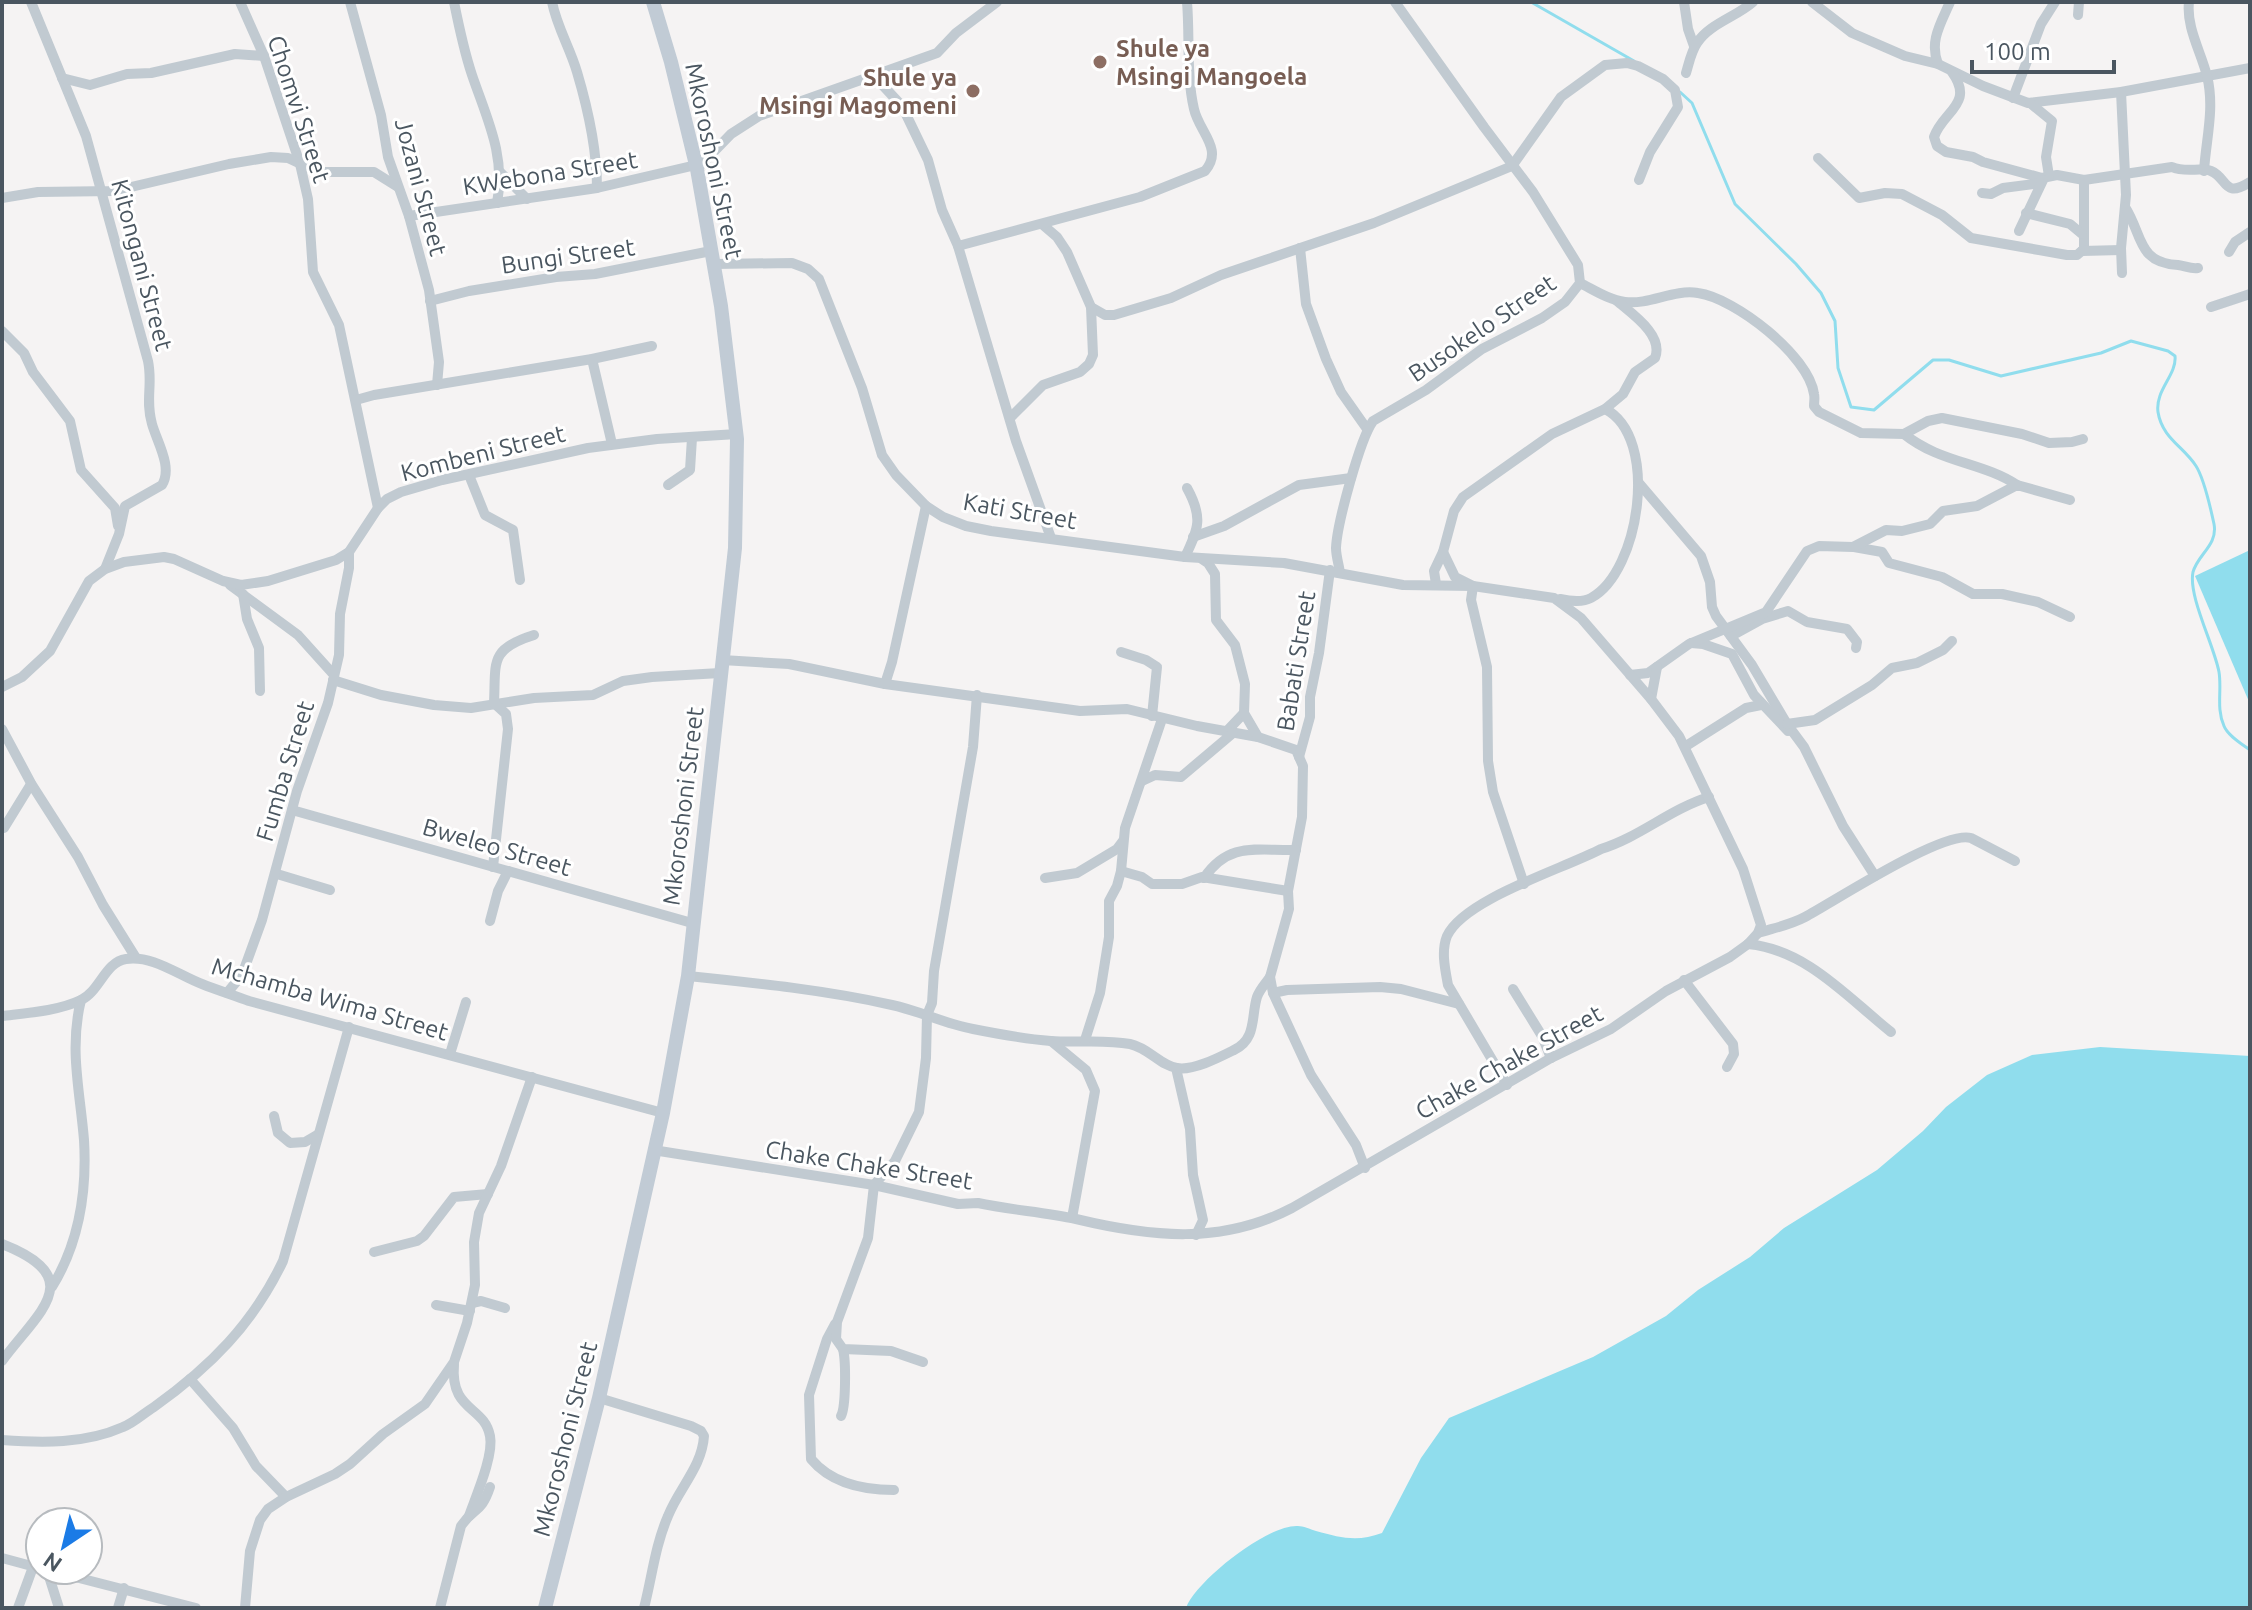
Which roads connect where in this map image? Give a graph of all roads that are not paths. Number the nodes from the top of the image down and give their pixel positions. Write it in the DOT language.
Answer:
graph roads {
  1 [pos="31,2"];
  2 [pos="240,2"];
  3 [pos="350,2"];
  4 [pos="454,2"];
  5 [pos="552,2"];
  6 [pos="653,2"];
  7 [pos="997,2"];
  8 [pos="1395,2"];
  9 [pos="1684,2"];
  10 [pos="1753,2"];
  11 [pos="1812,2"];
  12 [pos="1950,2"];
  13 [pos="2055,2"];
  14 [pos="2079,2"];
  15 [pos="2189,2"];
  16 [pos="1186,4"];
  17 [pos="2078,15"];
  18 [pos="1694,46"];
  19 [pos="264,56"];
  20 [pos="1938,64"];
  21 [pos="2250,68"];
  22 [pos="1951,71"];
  23 [pos="1686,73"];
  24 [pos="2207,75"];
  25 [pos="874,76"];
  26 [pos="62,78"];
  27 [pos="2121,92"];
  28 [pos="2013,98"];
  29 [pos="2030,103"];
  30 [pos="1818,158"];
  31 [pos="300,164"];
  32 [pos="1512,166"];
  33 [pos="696,167"];
  34 [pos="2204,171"];
  35 [pos="500,172"];
  36 [pos="2125,175"];
  37 [pos="2045,179"];
  38 [pos="1639,180"];
  39 [pos="2084,180"];
  40 [pos="2250,182"];
  41 [pos="398,187"];
  42 [pos="597,188"];
  43 [pos="100,192"];
  44 [pos="1982,193"];
  45 [pos="2,198"];
  46 [pos="527,199"];
  47 [pos="497,203"];
  48 [pos="2125,207"];
  49 [pos="2026,213"];
  50 [pos="409,216"];
  51 [pos="1043,225"];
  52 [pos="2019,231"];
  53 [pos="2250,232"];
  54 [pos="2082,234"];
  55 [pos="958,246"];
  56 [pos="2143,246"];
  57 [pos="1300,248"];
  58 [pos="2121,248"];
  59 [pos="2082,251"];
  60 [pos="2229,252"];
  61 [pos="713,257"];
  62 [pos="2198,268"];
  63 [pos="2122,273"];
  64 [pos="1580,283"];
  65 [pos="2250,294"];
  66 [pos="1616,299"];
  67 [pos="430,301"];
  68 [pos="1091,307"];
  69 [pos="2211,307"];
  70 [pos="2,331"];
  71 [pos="652,346"];
  72 [pos="592,359"];
  73 [pos="437,385"];
  74 [pos="356,400"];
  75 [pos="1605,409"];
  76 [pos="1010,418"];
  77 [pos="1367,429"];
  78 [pos="737,434"];
  79 [pos="1904,434"];
  80 [pos="692,438"];
  81 [pos="2083,439"];
  82 [pos="612,444"];
  83 [pos="469,475"];
  84 [pos="1351,478"];
  85 [pos="1638,482"];
  86 [pos="668,485"];
  87 [pos="2017,485"];
  88 [pos="1187,488"];
  89 [pos="2070,500"];
  90 [pos="926,506"];
  91 [pos="378,508"];
  92 [pos="119,534"];
  93 [pos="1193,537"];
  94 [pos="1051,538"];
  95 [pos="1853,547"];
  96 [pos="349,552"];
  97 [pos="1443,552"];
  98 [pos="1185,557"];
  99 [pos="1198,557"];
  100 [pos="105,569"];
  101 [pos="1335,572"];
  102 [pos="520,580"];
  103 [pos="226,582"];
  104 [pos="1436,584"];
  105 [pos="1473,586"];
  106 [pos="243,594"];
  107 [pos="1554,598"];
  108 [pos="1764,615"];
  109 [pos="2070,617"];
  110 [pos="1728,632"];
  111 [pos="534,635"];
  112 [pos="1952,641"];
  113 [pos="1689,644"];
  114 [pos="1856,648"];
  115 [pos="1121,652"];
  116 [pos="721,667"];
  117 [pos="1657,667"];
  118 [pos="1630,675"];
  119 [pos="333,677"];
  120 [pos="885,684"];
  121 [pos="2,687"];
  122 [pos="260,691"];
  123 [pos="977,695"];
  124 [pos="1651,699"];
  125 [pos="494,703"];
  126 [pos="1761,705"];
  127 [pos="1244,713"];
  128 [pos="1157,717"];
  129 [pos="1787,724"];
  130 [pos="2,729"];
  131 [pos="1229,732"];
  132 [pos="1258,737"];
  133 [pos="1800,741"];
  134 [pos="1686,746"];
  135 [pos="1299,757"];
  136 [pos="1142,781"];
  137 [pos="31,784"];
  138 [pos="1709,797"];
  139 [pos="292,810"];
  140 [pos="4,828"];
  141 [pos="1124,840"];
  142 [pos="1296,850"];
  143 [pos="2015,861"];
  144 [pos="493,867"];
  145 [pos="508,871"];
  146 [pos="1121,871"];
  147 [pos="277,874"];
  148 [pos="1875,876"];
  149 [pos="1045,878"];
  150 [pos="1204,878"];
  151 [pos="1524,884"];
  152 [pos="330,890"];
  153 [pos="1288,891"];
  154 [pos="490,921"];
  155 [pos="692,923"];
  156 [pos="1758,933"];
  157 [pos="1748,944"];
  158 [pos="136,958"];
  159 [pos="688,976"];
  160 [pos="1270,977"];
  161 [pos="1684,980"];
  162 [pos="1513,989"];
  163 [pos="227,993"];
  164 [pos="1273,993"];
  165 [pos="81,1000"];
  166 [pos="466,1002"];
  167 [pos="1459,1004"];
  168 [pos="927,1015"];
  169 [pos="2,1016"];
  170 [pos="349,1027"];
  171 [pos="1891,1032"];
  172 [pos="1085,1040"];
  173 [pos="1051,1041"];
  174 [pos="450,1054"];
  175 [pos="1551,1058"];
  176 [pos="1727,1067"];
  177 [pos="1176,1068"];
  178 [pos="532,1077"];
  179 [pos="1507,1085"];
  180 [pos="663,1113"];
  181 [pos="274,1116"];
  182 [pos="317,1134"];
  183 [pos="653,1150"];
  184 [pos="1365,1168"];
  185 [pos="874,1185"];
  186 [pos="488,1194"];
  187 [pos="1072,1218"];
  188 [pos="1196,1235"];
  189 [pos="2,1244"];
  190 [pos="374,1252"];
  191 [pos="52,1287"];
  192 [pos="474,1302"];
  193 [pos="436,1305"];
  194 [pos="505,1308"];
  195 [pos="837,1322"];
  196 [pos="843,1349"];
  197 [pos="2,1361"];
  198 [pos="454,1362"];
  199 [pos="923,1362"];
  200 [pos="190,1379"];
  201 [pos="434,1394"];
  202 [pos="459,1396"];
  203 [pos="599,1398"];
  204 [pos="841,1416"];
  205 [pos="2,1440"];
  206 [pos="490,1487"];
  207 [pos="894,1490"];
  208 [pos="286,1497"];
  209 [pos="469,1516"];
  210 [pos="2,1558"];
  211 [pos="24,1564"];
  212 [pos="104,1583"];
  213 [pos="28,1586"];
  214 [pos="52,1586"];
  215 [pos="124,1588"];
  216 [pos="18,1608"];
  217 [pos="59,1608"];
  218 [pos="118,1608"];
  219 [pos="196,1608"];
  220 [pos="245,1608"];
  221 [pos="440,1608"];
  222 [pos="545,1608"];
  223 [pos="644,1608"];
  1 -- 26 [label="street, Kitongani Street"];
  2 -- 19 [label="street, Chomvi Street"];
  3 -- 41 [label="street, Jozani Street"];
  4 -- 35 [label="street"];
  5 -- 42 [label="street"];
  6 -- 33 [label="street, Mkoroshoni Street"];
  7 -- 25 [label="street"];
  8 -- 32 [label="street, Busokelo Street"];
  9 -- 18 [label="street"];
  10 -- 18 [label="street"];
  11 -- 20 [label="street"];
  12 -- 20 [label="street"];
  13 -- 28 [label="street"];
  14 -- 17 [label="street"];
  15 -- 24 [label="street"];
  16 -- 51 [label="street"];
  18 -- 23 [label="street"];
  19 -- 26 [label="street"];
  19 -- 31 [label="street, Chomvi Street"];
  20 -- 22 [label="street"];
  21 -- 24 [label="street"];
  22 -- 28 [label="street"];
  22 -- 37 [label="street"];
  24 -- 27 [label="street"];
  24 -- 34 [label="street"];
  25 -- 33 [label="street"];
  25 -- 55 [label="street"];
  26 -- 43 [label="street, Kitongani Street"];
  27 -- 29 [label="street"];
  27 -- 36 [label="street"];
  28 -- 29 [label="street"];
  29 -- 37 [label="street"];
  30 -- 59 [label="street"];
  31 -- 41 [label="street"];
  31 -- 43 [label="street"];
  31 -- 74 [label="street, Chomvi Street"];
  32 -- 38 [label="street"];
  32 -- 57 [label="street"];
  32 -- 64 [label="street, Busokelo Street"];
  33 -- 42 [label="street, KWebona Street"];
  33 -- 61 [label="street, Mkoroshoni Street"];
  34 -- 36 [label="street"];
  34 -- 40 [label="street"];
  35 -- 46 [label="street"];
  35 -- 47 [label="street"];
  36 -- 39 [label="street"];
  36 -- 48 [label="street"];
  37 -- 39 [label="street"];
  37 -- 44 [label="street"];
  37 -- 49 [label="street"];
  39 -- 54 [label="street"];
  41 -- 50 [label="street, Jozani Street"];
  42 -- 46 [label="street, KWebona Street"];
  43 -- 45 [label="street"];
  43 -- 92 [label="street, Kitongani Street"];
  46 -- 47 [label="street, KWebona Street"];
  47 -- 50 [label="street, KWebona Street"];
  48 -- 56 [label="street"];
  48 -- 58 [label="street"];
  49 -- 52 [label="street"];
  49 -- 54 [label="street"];
  50 -- 67 [label="street, Jozani Street"];
  51 -- 55 [label="street"];
  51 -- 68 [label="street"];
  53 -- 60 [label="street"];
  54 -- 59 [label="street"];
  55 -- 76 [label="street"];
  56 -- 58 [label="street"];
  56 -- 62 [label="street"];
  57 -- 68 [label="street"];
  57 -- 77 [label="street"];
  58 -- 59 [label="street"];
  58 -- 63 [label="street"];
  61 -- 67 [label="street, Bungi Street"];
  61 -- 78 [label="street, Mkoroshoni Street"];
  61 -- 90 [label="street, Kati Street"];
  64 -- 66 [label="street"];
  64 -- 77 [label="street, Busokelo Street"];
  65 -- 69 [label="street"];
  66 -- 75 [label="street"];
  66 -- 79 [label="street"];
  67 -- 73 [label="street, Jozani Street"];
  68 -- 76 [label="street"];
  70 -- 92 [label="street"];
  71 -- 72 [label="street"];
  72 -- 73 [label="street"];
  72 -- 82 [label="street"];
  73 -- 74 [label="street"];
  74 -- 91 [label="street, Chomvi Street"];
  75 -- 85 [label="street"];
  75 -- 97 [label="street"];
  76 -- 94 [label="street"];
  77 -- 84 [label="street"];
  78 -- 80 [label="street, Kombeni Street"];
  78 -- 116 [label="street, Mkoroshoni Street"];
  79 -- 81 [label="street"];
  79 -- 87 [label="street"];
  80 -- 82 [label="street, Kombeni Street"];
  80 -- 86 [label="street"];
  82 -- 83 [label="street, Kombeni Street"];
  83 -- 91 [label="street, Kombeni Street"];
  83 -- 102 [label="street"];
  84 -- 93 [label="street"];
  84 -- 101 [label="street"];
  85 -- 107 [label="street"];
  85 -- 110 [label="street"];
  87 -- 89 [label="street"];
  87 -- 95 [label="street"];
  88 -- 93 [label="street"];
  90 -- 94 [label="street, Kati Street"];
  90 -- 120 [label="street"];
  91 -- 96 [label="street, Kombeni Street"];
  92 -- 100 [label="street, Kitongani Street"];
  93 -- 98 [label="street"];
  94 -- 98 [label="street, Kati Street"];
  95 -- 108 [label="street"];
  95 -- 109 [label="street"];
  96 -- 103 [label="street"];
  96 -- 119 [label="street, Fumba Street"];
  97 -- 104 [label="street"];
  97 -- 105 [label="street"];
  98 -- 99 [label="street, Kati Street"];
  99 -- 101 [label="street, Kati Street"];
  99 -- 127 [label="street"];
  100 -- 103 [label="street"];
  100 -- 121 [label="street"];
  101 -- 104 [label="street"];
  101 -- 135 [label="street, Babati Street"];
  103 -- 106 [label="street"];
  104 -- 105 [label="street"];
  105 -- 107 [label="street"];
  105 -- 151 [label="street"];
  106 -- 119 [label="street"];
  106 -- 122 [label="street"];
  107 -- 118 [label="street"];
  108 -- 110 [label="street"];
  108 -- 114 [label="street"];
  110 -- 113 [label="street"];
  110 -- 129 [label="street"];
  111 -- 125 [label="street"];
  112 -- 129 [label="street"];
  113 -- 117 [label="street"];
  113 -- 126 [label="street"];
  115 -- 128 [label="street"];
  116 -- 120 [label="street"];
  116 -- 125 [label="street"];
  116 -- 155 [label="street, Mkoroshoni Street"];
  117 -- 118 [label="street"];
  117 -- 124 [label="street"];
  118 -- 124 [label="street"];
  119 -- 125 [label="street"];
  119 -- 139 [label="street, Fumba Street"];
  120 -- 123 [label="street"];
  123 -- 128 [label="street"];
  123 -- 168 [label="street"];
  124 -- 134 [label="street"];
  125 -- 144 [label="street"];
  126 -- 133 [label="street"];
  126 -- 134 [label="street"];
  127 -- 131 [label="street"];
  127 -- 132 [label="street"];
  128 -- 131 [label="street"];
  128 -- 136 [label="street"];
  129 -- 133 [label="street"];
  130 -- 137 [label="street"];
  131 -- 132 [label="street"];
  131 -- 136 [label="street"];
  132 -- 135 [label="street"];
  133 -- 148 [label="street"];
  134 -- 138 [label="street"];
  135 -- 142 [label="street"];
  136 -- 141 [label="street"];
  137 -- 140 [label="street"];
  137 -- 158 [label="street"];
  138 -- 151 [label="street"];
  138 -- 156 [label="street"];
  139 -- 144 [label="street, Bweleo Street"];
  139 -- 147 [label="street, Fumba Street"];
  141 -- 146 [label="street"];
  141 -- 149 [label="street"];
  142 -- 150 [label="street"];
  142 -- 153 [label="street"];
  143 -- 148 [label="street"];
  144 -- 145 [label="street, Bweleo Street"];
  145 -- 154 [label="street"];
  145 -- 155 [label="street, Bweleo Street"];
  146 -- 150 [label="street"];
  146 -- 172 [label="street"];
  147 -- 152 [label="street"];
  147 -- 163 [label="street, Fumba Street"];
  148 -- 156 [label="street"];
  150 -- 153 [label="street"];
  151 -- 167 [label="street"];
  153 -- 160 [label="street"];
  155 -- 159 [label="street, Mkoroshoni Street"];
  156 -- 157 [label="street, Chake Chake Street"];
  157 -- 161 [label="street, Chake Chake Street"];
  157 -- 171 [label="street"];
  158 -- 163 [label="street, Mchamba Wima Street"];
  158 -- 165 [label="street"];
  159 -- 168 [label="street"];
  159 -- 180 [label="street, Mkoroshoni Street"];
  160 -- 164 [label="street"];
  160 -- 177 [label="street"];
  161 -- 175 [label="street, Chake Chake Street"];
  161 -- 176 [label="street"];
  162 -- 175 [label="street"];
  163 -- 170 [label="street, Mchamba Wima Street"];
  164 -- 167 [label="street"];
  164 -- 184 [label="street"];
  165 -- 169 [label="street"];
  165 -- 191 [label="street"];
  166 -- 174 [label="street"];
  167 -- 179 [label="street"];
  168 -- 173 [label="street"];
  168 -- 185 [label="street"];
  170 -- 174 [label="street, Mchamba Wima Street"];
  170 -- 182 [label="street"];
  172 -- 173 [label="street"];
  172 -- 177 [label="street"];
  173 -- 187 [label="street"];
  174 -- 178 [label="street, Mchamba Wima Street"];
  175 -- 179 [label="street, Chake Chake Street"];
  177 -- 188 [label="street"];
  178 -- 180 [label="street, Mchamba Wima Street"];
  178 -- 186 [label="street"];
  179 -- 184 [label="street, Chake Chake Street"];
  180 -- 183 [label="street, Mkoroshoni Street"];
  181 -- 182 [label="street"];
  182 -- 200 [label="street"];
  183 -- 185 [label="street, Chake Chake Street"];
  183 -- 203 [label="street, Mkoroshoni Street"];
  184 -- 188 [label="street, Chake Chake Street"];
  185 -- 187 [label="street, Chake Chake Street"];
  185 -- 195 [label="street"];
  186 -- 190 [label="street"];
  186 -- 192 [label="street"];
  187 -- 188 [label="street, Chake Chake Street"];
  189 -- 191 [label="street"];
  191 -- 197 [label="street"];
  192 -- 193 [label="street"];
  192 -- 194 [label="street"];
  192 -- 198 [label="street"];
  195 -- 196 [label="street"];
  195 -- 207 [label="street"];
  196 -- 199 [label="street"];
  196 -- 204 [label="street"];
  198 -- 201 [label="street"];
  198 -- 202 [label="street"];
  200 -- 205 [label="street"];
  200 -- 208 [label="street"];
  201 -- 202 [label="street"];
  201 -- 208 [label="street"];
  202 -- 209 [label="street"];
  203 -- 222 [label="street, Mkoroshoni Street"];
  203 -- 223 [label="street"];
  206 -- 209 [label="street"];
  208 -- 220 [label="street"];
  209 -- 221 [label="street"];
  210 -- 211 [label="street"];
  212 -- 215 [label="street"];
  213 -- 216 [label="street"];
  214 -- 217 [label="street"];
  215 -- 218 [label="street"];
  215 -- 219 [label="street"];
}
